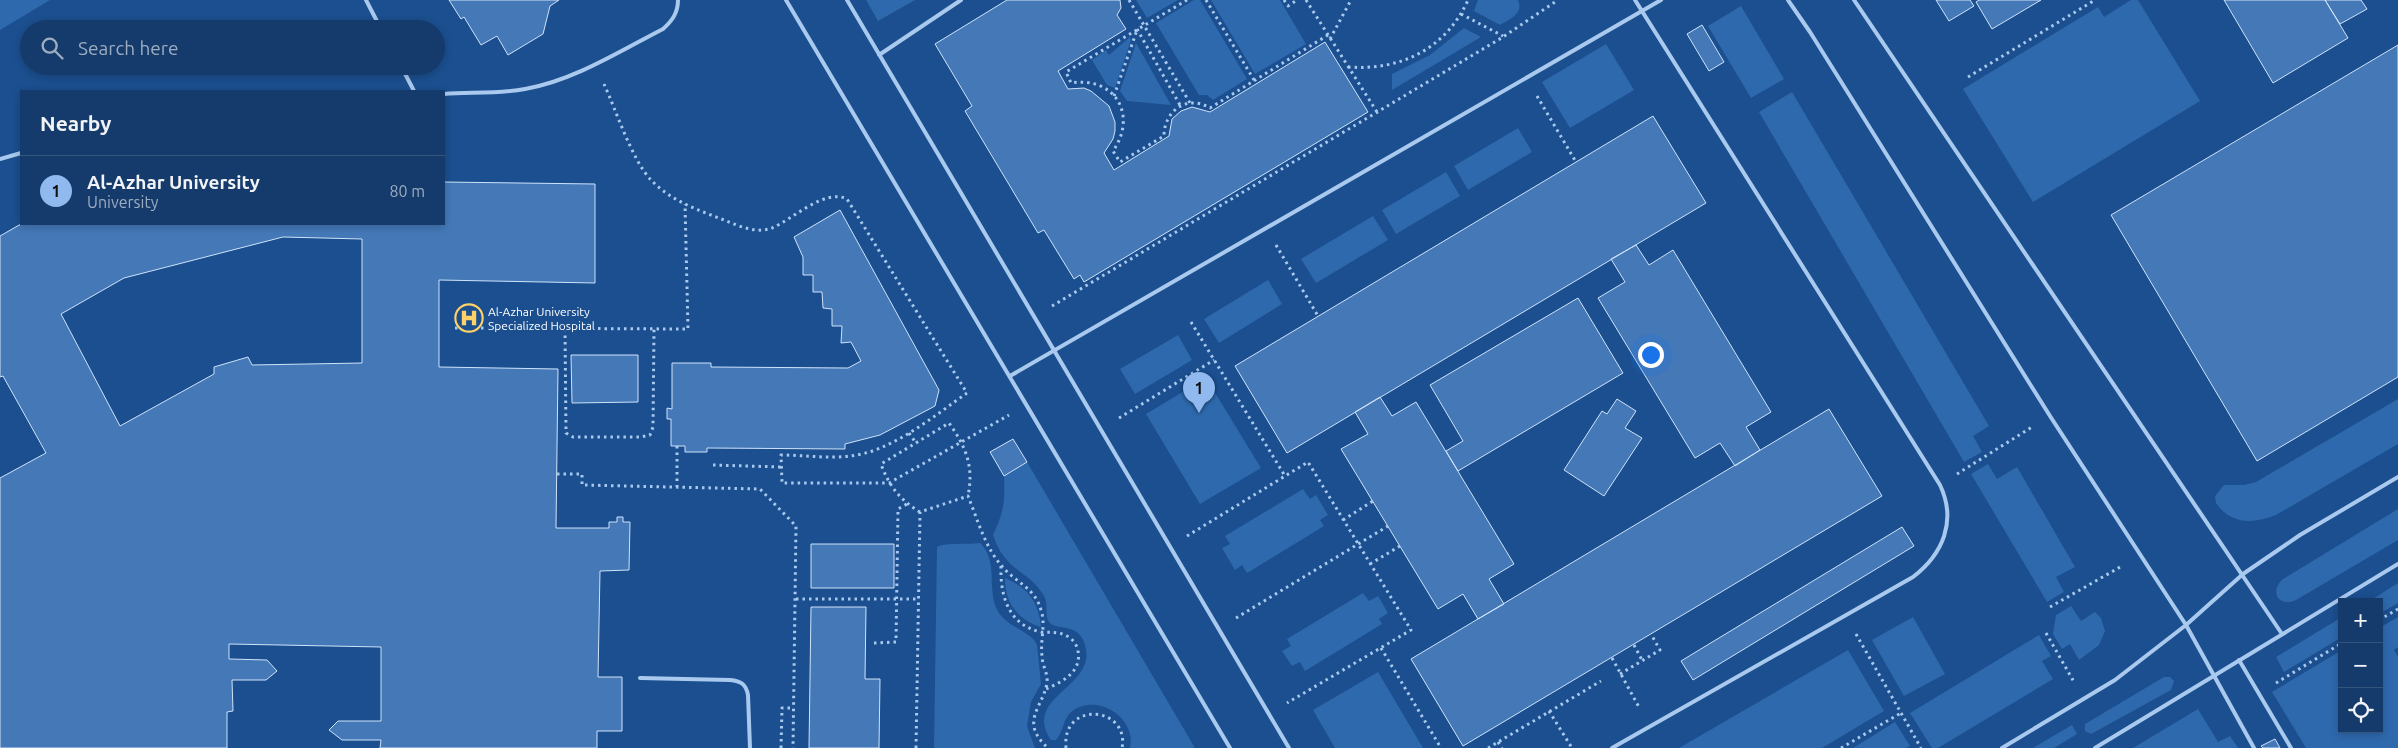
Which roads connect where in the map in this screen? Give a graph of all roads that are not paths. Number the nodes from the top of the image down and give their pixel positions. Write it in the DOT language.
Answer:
graph roads {
  1 [pos="366,0"];
  2 [pos="678,0"];
  3 [pos="786,0"];
  4 [pos="847,0"];
  5 [pos="961,0"];
  6 [pos="1635,0"];
  7 [pos="1661,0"];
  8 [pos="1788,0"];
  9 [pos="1854,0"];
  10 [pos="1642,10"];
  11 [pos="376,20"];
  12 [pos="879,55"];
  13 [pos="406,75"];
  14 [pos="413,90"];
  15 [pos="445,94"];
  16 [pos="20,153"];
  17 [pos="0,159"];
  18 [pos="1054,349"];
  19 [pos="1010,376"];
  20 [pos="2398,477"];
  21 [pos="2398,564"];
  22 [pos="2243,574"];
  23 [pos="2186,626"];
  24 [pos="2282,634"];
  25 [pos="2239,660"];
  26 [pos="2214,675"];
  27 [pos="640,678"];
  28 [pos="750,748"];
  29 [pos="1230,748"];
  30 [pos="1289,748"];
  31 [pos="1612,748"];
  32 [pos="2002,748"];
  33 [pos="2095,748"];
  34 [pos="2254,748"];
  35 [pos="2291,748"];
  1 -- 11 [label="lane"];
  2 -- 15 [label="lane"];
  3 -- 19 [label="lane"];
  4 -- 12 [label="lane"];
  5 -- 12 [label="lane"];
  6 -- 10 [label="lane"];
  7 -- 10 [label="lane"];
  8 -- 23 [label="lane"];
  9 -- 22 [label="lane"];
  10 -- 18 [label="lane"];
  10 -- 31 [label="lane"];
  12 -- 18 [label="lane"];
  13 -- 14 [label="lane"];
  16 -- 17 [label="lane"];
  18 -- 19 [label="lane"];
  18 -- 30 [label="lane"];
  19 -- 29 [label="lane"];
  20 -- 22 [label="lane"];
  21 -- 24 [label="lane"];
  22 -- 23 [label="lane"];
  22 -- 24 [label="lane"];
  23 -- 26 [label="lane"];
  23 -- 32 [label="lane"];
  24 -- 25 [label="lane"];
  25 -- 26 [label="lane"];
  25 -- 35 [label="lane"];
  26 -- 33 [label="lane"];
  26 -- 34 [label="lane"];
  27 -- 28 [label="lane"];
}
